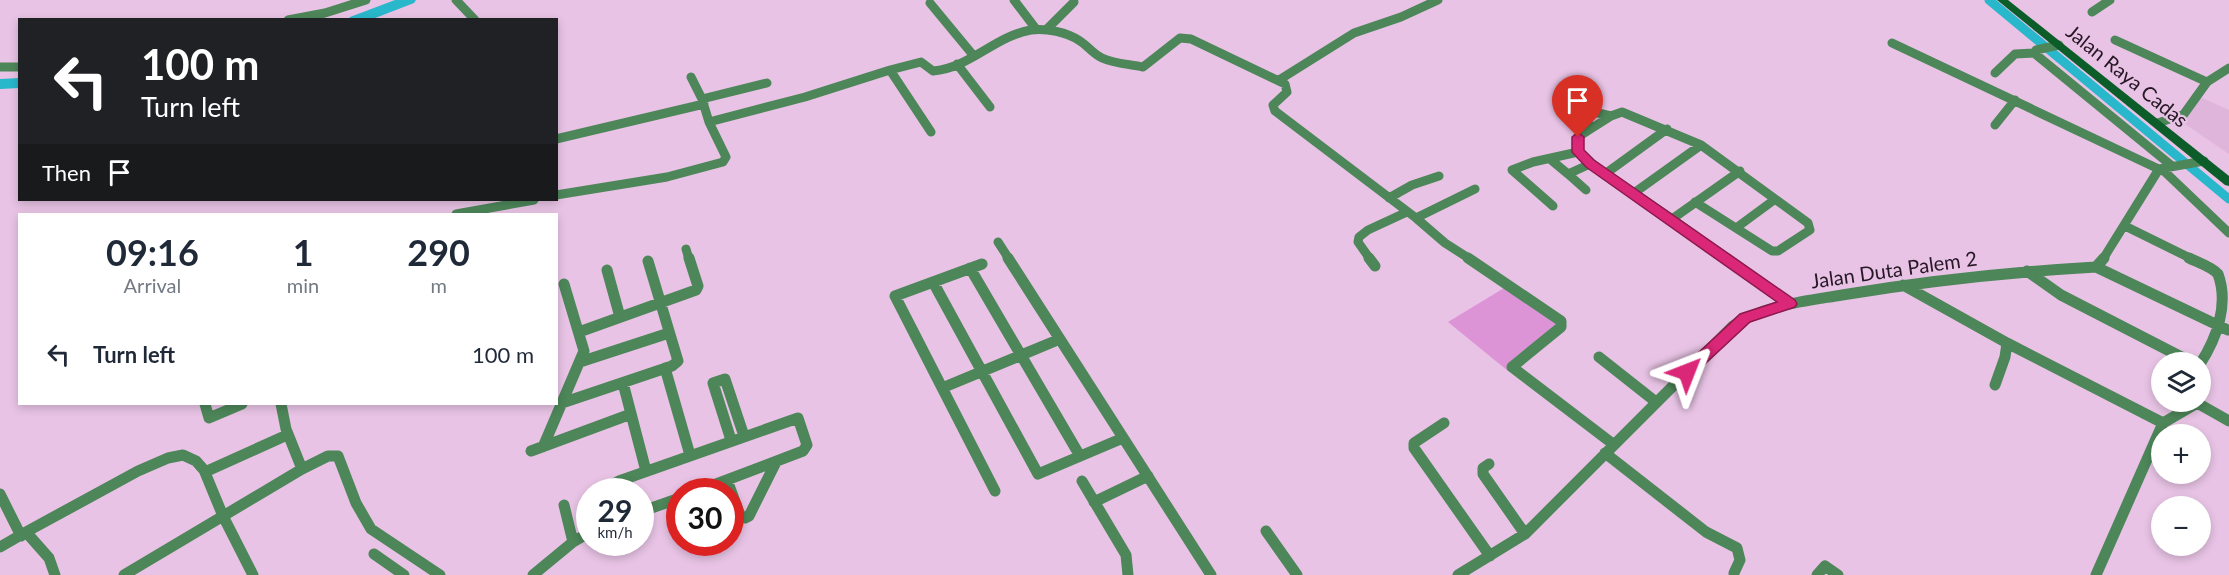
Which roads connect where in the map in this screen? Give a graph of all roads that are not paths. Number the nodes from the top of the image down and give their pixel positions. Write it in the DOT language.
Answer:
graph roads {
  1 [pos="366,0"];
  2 [pos="456,0"];
  3 [pos="1014,0"];
  4 [pos="1438,0"];
  5 [pos="2002,0"];
  6 [pos="2110,0"];
  7 [pos="1074,2"];
  8 [pos="930,3"];
  9 [pos="2092,12"];
  10 [pos="299,18"];
  11 [pos="473,18"];
  12 [pos="1036,30"];
  13 [pos="1046,30"];
  14 [pos="2115,40"];
  15 [pos="1892,43"];
  16 [pos="2056,45"];
  17 [pos="2035,51"];
  18 [pos="973,56"];
  19 [pos="957,64"];
  20 [pos="18,67"];
  21 [pos="0,68"];
  22 [pos="2229,68"];
  23 [pos="890,70"];
  24 [pos="1995,73"];
  25 [pos="691,77"];
  26 [pos="1279,80"];
  27 [pos="2207,82"];
  28 [pos="767,83"];
  29 [pos="2015,100"];
  30 [pos="703,101"];
  31 [pos="990,106"];
  32 [pos="1611,116"];
  33 [pos="709,122"];
  34 [pos="2158,123"];
  35 [pos="1995,125"];
  36 [pos="1591,127"];
  37 [pos="1667,129"];
  38 [pos="932,132"];
  39 [pos="558,139"];
  40 [pos="1701,145"];
  41 [pos="1578,152"];
  42 [pos="1550,159"];
  43 [pos="2201,161"];
  44 [pos="1590,164"];
  45 [pos="2168,167"];
  46 [pos="1740,171"];
  47 [pos="1568,174"];
  48 [pos="1605,174"];
  49 [pos="1439,176"];
  50 [pos="2229,182"];
  51 [pos="1475,189"];
  52 [pos="1586,190"];
  53 [pos="1634,194"];
  54 [pos="558,195"];
  55 [pos="1389,198"];
  56 [pos="1774,200"];
  57 [pos="528,201"];
  58 [pos="1695,202"];
  59 [pos="1552,206"];
  60 [pos="462,213"];
  61 [pos="1412,215"];
  62 [pos="1672,219"];
  63 [pos="2125,226"];
  64 [pos="1736,228"];
  65 [pos="2229,234"];
  66 [pos="998,242"];
  67 [pos="686,249"];
  68 [pos="648,261"];
  69 [pos="982,264"];
  70 [pos="1375,266"];
  71 [pos="2096,267"];
  72 [pos="970,268"];
  73 [pos="607,270"];
  74 [pos="2027,271"];
  75 [pos="933,282"];
  76 [pos="564,284"];
  77 [pos="1902,285"];
  78 [pos="661,302"];
  79 [pos="1790,304"];
  80 [pos="620,317"];
  81 [pos="2226,329"];
  82 [pos="579,332"];
  83 [pos="669,333"];
  84 [pos="1060,339"];
  85 [pos="2007,343"];
  86 [pos="2172,352"];
  87 [pos="2209,352"];
  88 [pos="1021,355"];
  89 [pos="1599,357"];
  90 [pos="580,363"];
  91 [pos="665,368"];
  92 [pos="982,372"];
  93 [pos="623,383"];
  94 [pos="1995,385"];
  95 [pos="942,388"];
  96 [pos="1656,402"];
  97 [pos="562,404"];
  98 [pos="205,405"];
  99 [pos="240,405"];
  100 [pos="281,405"];
  101 [pos="2211,411"];
  102 [pos="2183,412"];
  103 [pos="631,414"];
  104 [pos="2229,422"];
  105 [pos="1444,423"];
  106 [pos="2163,423"];
  107 [pos="287,435"];
  108 [pos="744,436"];
  109 [pos="1123,438"];
  110 [pos="731,440"];
  111 [pos="1609,449"];
  112 [pos="690,455"];
  113 [pos="1080,456"];
  114 [pos="776,462"];
  115 [pos="1489,464"];
  116 [pos="302,469"];
  117 [pos="646,471"];
  118 [pos="205,472"];
  119 [pos="1148,476"];
  120 [pos="627,478"];
  121 [pos="732,478"];
  122 [pos="1082,481"];
  123 [pos="995,491"];
  124 [pos="0,494"];
  125 [pos="1094,502"];
  126 [pos="564,505"];
  127 [pos="223,516"];
  128 [pos="744,517"];
  129 [pos="1266,531"];
  130 [pos="24,534"];
  131 [pos="1525,534"];
  132 [pos="576,540"];
  133 [pos="573,542"];
  134 [pos="0,547"];
  135 [pos="374,554"];
  136 [pos="1490,556"];
  137 [pos="1734,573"];
  138 [pos="55,575"];
  139 [pos="124,575"];
  140 [pos="253,575"];
  141 [pos="404,575"];
  142 [pos="440,575"];
  143 [pos="534,575"];
  144 [pos="1128,575"];
  145 [pos="1211,575"];
  146 [pos="1297,575"];
  147 [pos="1458,575"];
  148 [pos="1817,575"];
  149 [pos="1838,575"];
  150 [pos="2096,575"];
  1 -- 10 [label="street"];
  2 -- 11 [label="street"];
  3 -- 12 [label="street"];
  4 -- 26 [label="street"];
  5 -- 16 [label="street, Jalan Raya Cadas"];
  6 -- 9 [label="street"];
  7 -- 13 [label="street"];
  8 -- 18 [label="street"];
  12 -- 13 [label="street"];
  12 -- 18 [label="street"];
  13 -- 26 [label="street"];
  14 -- 27 [label="street"];
  15 -- 29 [label="street"];
  16 -- 17 [label="street"];
  16 -- 34 [label="street, Jalan Raya Cadas"];
  17 -- 24 [label="street"];
  17 -- 45 [label="street"];
  18 -- 19 [label="street"];
  19 -- 23 [label="street"];
  19 -- 31 [label="street"];
  20 -- 21 [label="street"];
  22 -- 27 [label="street"];
  23 -- 33 [label="street"];
  23 -- 38 [label="street"];
  25 -- 30 [label="street"];
  26 -- 55 [label="street"];
  27 -- 34 [label="street"];
  28 -- 30 [label="street"];
  29 -- 35 [label="street"];
  29 -- 45 [label="street"];
  30 -- 33 [label="street"];
  30 -- 39 [label="street"];
  32 -- 36 [label="street"];
  32 -- 36 [label="street"];
  32 -- 37 [label="street"];
  33 -- 54 [label="street"];
  34 -- 43 [label="street, Jalan Raya Cadas"];
  36 -- 41 [label="street"];
  37 -- 40 [label="street"];
  37 -- 48 [label="street"];
  40 -- 46 [label="street"];
  40 -- 53 [label="street"];
  41 -- 42 [label="street"];
  41 -- 44 [label="street"];
  42 -- 47 [label="street"];
  42 -- 59 [label="street"];
  43 -- 45 [label="street"];
  43 -- 50 [label="street, Jalan Raya Cadas"];
  44 -- 47 [label="street"];
  44 -- 48 [label="street"];
  45 -- 63 [label="street"];
  45 -- 65 [label="street"];
  46 -- 56 [label="street"];
  46 -- 58 [label="street"];
  47 -- 52 [label="street"];
  48 -- 53 [label="street"];
  49 -- 55 [label="street"];
  51 -- 61 [label="street"];
  53 -- 62 [label="street"];
  55 -- 61 [label="street"];
  56 -- 64 [label="street"];
  56 -- 64 [label="street"];
  57 -- 60 [label="street"];
  58 -- 62 [label="street"];
  58 -- 64 [label="street"];
  61 -- 70 [label="street"];
  61 -- 111 [label="street"];
  62 -- 79 [label="street"];
  63 -- 71 [label="street"];
  63 -- 81 [label="street"];
  66 -- 84 [label="street"];
  67 -- 78 [label="street"];
  68 -- 78 [label="street"];
  69 -- 72 [label="street"];
  71 -- 74 [label="street, Jalan Duta Palem 2"];
  71 -- 81 [label="street"];
  72 -- 75 [label="street"];
  72 -- 88 [label="street"];
  73 -- 80 [label="street"];
  74 -- 77 [label="street, Jalan Duta Palem 2"];
  74 -- 86 [label="street"];
  75 -- 92 [label="street"];
  75 -- 95 [label="street"];
  76 -- 82 [label="street"];
  77 -- 79 [label="street, Jalan Duta Palem 2"];
  77 -- 85 [label="street"];
  78 -- 80 [label="street"];
  78 -- 83 [label="street"];
  79 -- 96 [label="street, Jalan Duta Palem 2"];
  80 -- 82 [label="street"];
  81 -- 87 [label="street"];
  82 -- 90 [label="street"];
  83 -- 90 [label="street"];
  83 -- 91 [label="street"];
  84 -- 88 [label="street"];
  84 -- 109 [label="street"];
  85 -- 94 [label="street"];
  85 -- 106 [label="street"];
  88 -- 92 [label="street"];
  88 -- 113 [label="street"];
  89 -- 96 [label="street"];
  90 -- 97 [label="street"];
  91 -- 93 [label="street"];
  91 -- 112 [label="street"];
  92 -- 95 [label="street"];
  92 -- 113 [label="street"];
  93 -- 97 [label="street"];
  93 -- 103 [label="street"];
  95 -- 123 [label="street"];
  96 -- 111 [label="street, Jalan Duta Palem 2"];
  97 -- 103 [label="street"];
  98 -- 99 [label="street"];
  100 -- 107 [label="street"];
  101 -- 104 [label="street"];
  102 -- 106 [label="street"];
  103 -- 117 [label="street"];
  105 -- 136 [label="street"];
  106 -- 150 [label="street"];
  107 -- 116 [label="street"];
  107 -- 118 [label="street"];
  108 -- 110 [label="street"];
  108 -- 110 [label="street"];
  108 -- 114 [label="street"];
  109 -- 113 [label="street"];
  109 -- 119 [label="street"];
  110 -- 112 [label="street"];
  111 -- 131 [label="street, Jalan Duta Palem 2"];
  111 -- 137 [label="street"];
  112 -- 117 [label="street"];
  114 -- 121 [label="street"];
  114 -- 128 [label="street"];
  115 -- 131 [label="street"];
  116 -- 127 [label="street"];
  116 -- 142 [label="street"];
  117 -- 120 [label="street"];
  118 -- 127 [label="street"];
  118 -- 130 [label="street"];
  119 -- 125 [label="street"];
  119 -- 145 [label="street"];
  122 -- 125 [label="street"];
  124 -- 130 [label="street"];
  125 -- 144 [label="street"];
  126 -- 133 [label="street"];
  127 -- 139 [label="street"];
  127 -- 140 [label="street"];
  129 -- 146 [label="street"];
  130 -- 134 [label="street"];
  130 -- 138 [label="street"];
  131 -- 136 [label="street, Jalan Duta Palem 2"];
  132 -- 133 [label="street"];
  133 -- 143 [label="street"];
  135 -- 141 [label="street"];
  136 -- 147 [label="street, Jalan Duta Palem 2"];
  148 -- 149 [label="street"];
}
